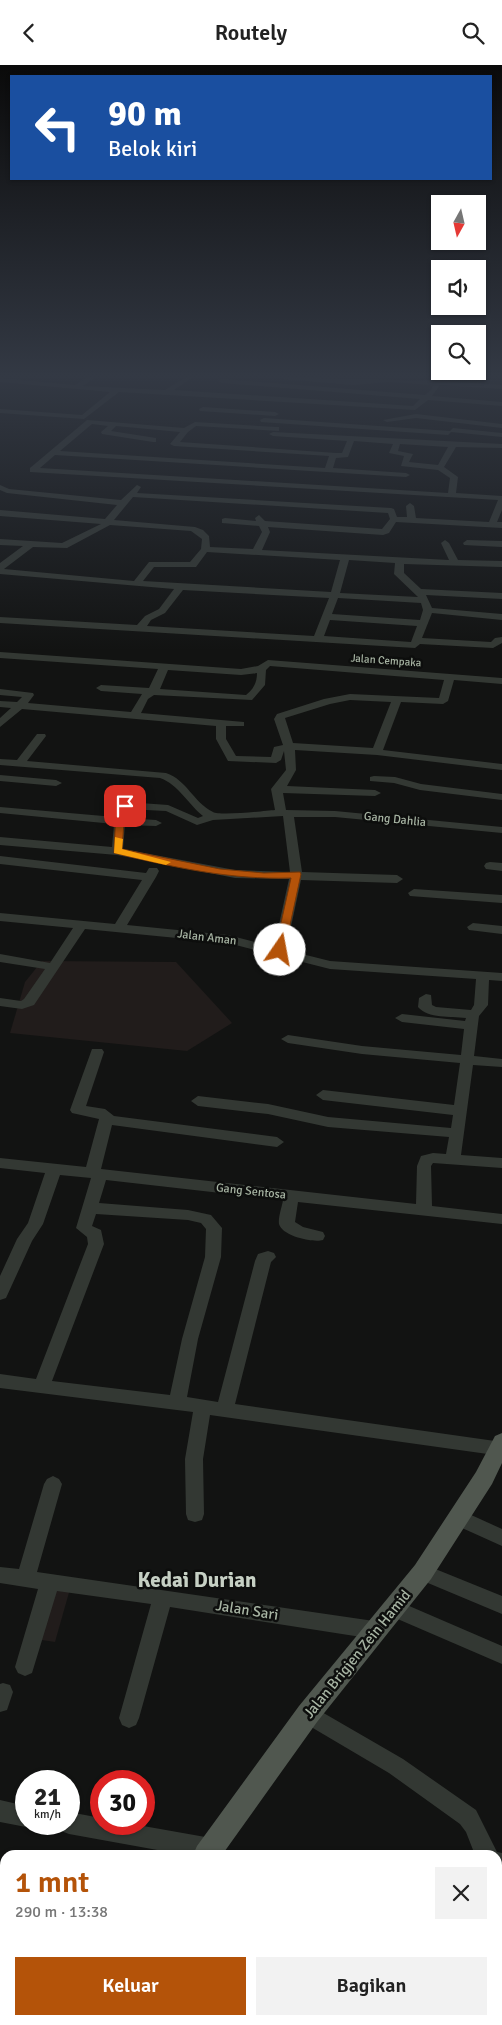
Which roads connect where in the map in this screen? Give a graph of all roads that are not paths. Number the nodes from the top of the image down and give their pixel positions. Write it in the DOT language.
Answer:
graph roads {
  1 [pos="35,468"];
  2 [pos="237,468"];
  3 [pos="277,468"];
  4 [pos="285,468"];
  5 [pos="410,468"];
  6 [pos="440,468"];
  7 [pos="328,471"];
  8 [pos="406,475"];
  9 [pos="144,476"];
  10 [pos="224,482"];
  11 [pos="267,484"];
  12 [pos="0,487"];
  13 [pos="396,492"];
  14 [pos="452,494"];
  15 [pos="133,495"];
  16 [pos="502,499"];
  17 [pos="211,500"];
  18 [pos="123,503"];
  19 [pos="258,504"];
  20 [pos="410,506"];
  21 [pos="0,513"];
  22 [pos="394,519"];
  23 [pos="412,520"];
  24 [pos="225,521"];
  25 [pos="107,523"];
  26 [pos="260,523"];
  27 [pos="492,524"];
  28 [pos="502,525"];
  29 [pos="0,542"];
  30 [pos="445,543"];
  31 [pos="467,543"];
  32 [pos="502,544"];
  33 [pos="30,545"];
  34 [pos="205,549"];
  35 [pos="256,553"];
  36 [pos="345,557"];
  37 [pos="400,561"];
  38 [pos="455,562"];
  39 [pos="502,564"];
  40 [pos="0,567"];
  41 [pos="0,571"];
  42 [pos="136,584"];
  43 [pos="180,587"];
  44 [pos="336,595"];
  45 [pos="420,596"];
  46 [pos="502,596"];
  47 [pos="428,610"];
  48 [pos="328,617"];
  49 [pos="502,617"];
  50 [pos="0,620"];
  51 [pos="423,623"];
  52 [pos="140,628"];
  53 [pos="318,639"];
  54 [pos="502,640"];
  55 [pos="418,641"];
  56 [pos="0,655"];
  57 [pos="264,666"];
  58 [pos="164,667"];
  59 [pos="450,678"];
  60 [pos="502,681"];
  61 [pos="101,687"];
  62 [pos="152,691"];
  63 [pos="0,692"];
  64 [pos="397,699"];
  65 [pos="0,704"];
  66 [pos="21,706"];
  67 [pos="134,715"];
  68 [pos="220,723"];
  69 [pos="0,724"];
  70 [pos="240,725"];
  71 [pos="41,736"];
  72 [pos="289,747"];
  73 [pos="377,752"];
  74 [pos="0,762"];
  75 [pos="20,763"];
  76 [pos="502,767"];
  77 [pos="0,778"];
  78 [pos="374,779"];
  79 [pos="56,783"];
  80 [pos="277,789"];
  81 [pos="375,793"];
  82 [pos="502,797"];
  83 [pos="0,810"];
  84 [pos="285,814"];
  85 [pos="212,817"];
  86 [pos="120,821"];
  87 [pos="156,823"];
  88 [pos="502,830"];
  89 [pos="0,841"];
  90 [pos="117,851"];
  91 [pos="0,860"];
  92 [pos="159,860"];
  93 [pos="296,874"];
  94 [pos="150,877"];
  95 [pos="397,879"];
  96 [pos="414,893"];
  97 [pos="502,899"];
  98 [pos="0,917"];
  99 [pos="82,926"];
  100 [pos="473,927"];
  101 [pos="118,929"];
  102 [pos="502,930"];
  103 [pos="280,950"];
  104 [pos="0,959"];
  105 [pos="53,967"];
  106 [pos="483,975"];
  107 [pos="502,977"];
  108 [pos="426,998"];
  109 [pos="0,1002"];
  110 [pos="402,1018"];
  111 [pos="472,1020"];
  112 [pos="288,1039"];
  113 [pos="98,1052"];
  114 [pos="466,1060"];
  115 [pos="502,1063"];
  116 [pos="323,1095"];
  117 [pos="198,1101"];
  118 [pos="461,1111"];
  119 [pos="107,1120"];
  120 [pos="457,1133"];
  121 [pos="277,1142"];
  122 [pos="452,1159"];
  123 [pos="0,1163"];
  124 [pos="502,1163"];
  125 [pos="54,1169"];
  126 [pos="96,1174"];
  127 [pos="291,1195"];
  128 [pos="89,1208"];
  129 [pos="424,1210"];
  130 [pos="502,1219"];
  131 [pos="317,1235"];
  132 [pos="268,1257"];
  133 [pos="0,1294"];
  134 [pos="0,1381"];
  135 [pos="42,1385"];
  136 [pos="177,1403"];
  137 [pos="203,1407"];
  138 [pos="226,1410"];
  139 [pos="501,1447"];
  140 [pos="53,1485"];
  141 [pos="195,1515"];
  142 [pos="458,1517"];
  143 [pos="502,1538"];
  144 [pos="423,1572"];
  145 [pos="0,1575"];
  146 [pos="26,1577"];
  147 [pos="50,1581"];
  148 [pos="163,1597"];
  149 [pos="502,1605"];
  150 [pos="393,1608"];
  151 [pos="374,1630"];
  152 [pos="502,1655"];
  153 [pos="25,1667"];
  154 [pos="308,1714"];
  155 [pos="129,1718"];
  156 [pos="0,1811"];
  157 [pos="15,1814"];
  158 [pos="80,1825"];
  159 [pos="198,1850"];
  160 [pos="209,1850"];
  161 [pos="484,1850"];
  1 -- 9 [label="street"];
  2 -- 10 [label="street"];
  3 -- 11 [label="street"];
  4 -- 7 [label="street"];
  5 -- 8 [label="street"];
  6 -- 14 [label="street"];
  7 -- 8 [label="street"];
  8 -- 13 [label="street"];
  9 -- 10 [label="street"];
  9 -- 15 [label="street"];
  10 -- 11 [label="street"];
  10 -- 17 [label="street"];
  11 -- 13 [label="street"];
  11 -- 19 [label="street"];
  12 -- 18 [label="street"];
  13 -- 14 [label="street"];
  14 -- 16 [label="street"];
  15 -- 17 [label="street"];
  15 -- 18 [label="street"];
  16 -- 27 [label="street"];
  17 -- 19 [label="street"];
  18 -- 25 [label="street"];
  19 -- 22 [label="street"];
  19 -- 26 [label="street"];
  20 -- 23 [label="street"];
  21 -- 25 [label="street"];
  22 -- 23 [label="street"];
  22 -- 26 [label="street"];
  23 -- 27 [label="street"];
  24 -- 26 [label="street"];
  25 -- 33 [label="street"];
  25 -- 34 [label="street"];
  26 -- 35 [label="street"];
  27 -- 28 [label="street"];
  29 -- 33 [label="street"];
  30 -- 38 [label="street"];
  31 -- 32 [label="street"];
  33 -- 40 [label="street"];
  34 -- 35 [label="street"];
  34 -- 42 [label="street"];
  35 -- 36 [label="street"];
  36 -- 37 [label="street"];
  36 -- 44 [label="street"];
  37 -- 38 [label="street"];
  37 -- 45 [label="street"];
  38 -- 39 [label="street"];
  41 -- 42 [label="street"];
  42 -- 43 [label="street"];
  43 -- 44 [label="street"];
  43 -- 52 [label="street"];
  44 -- 45 [label="street"];
  44 -- 48 [label="street"];
  45 -- 46 [label="street"];
  45 -- 47 [label="street"];
  47 -- 49 [label="street"];
  47 -- 51 [label="street"];
  48 -- 51 [label="street"];
  48 -- 53 [label="street"];
  50 -- 52 [label="street"];
  51 -- 55 [label="street"];
  52 -- 53 [label="street"];
  53 -- 55 [label="street"];
  54 -- 55 [label="street"];
  56 -- 58 [label="street, Jalan Cempaka"];
  57 -- 58 [label="street, Jalan Cempaka"];
  57 -- 59 [label="street, Jalan Cempaka"];
  57 -- 62 [label="street"];
  58 -- 62 [label="street"];
  59 -- 60 [label="street, Jalan Cempaka"];
  59 -- 64 [label="street"];
  61 -- 62 [label="street"];
  62 -- 67 [label="street"];
  63 -- 66 [label="street"];
  64 -- 72 [label="street"];
  64 -- 73 [label="street"];
  65 -- 66 [label="street"];
  66 -- 67 [label="street"];
  66 -- 69 [label="street"];
  67 -- 68 [label="street"];
  68 -- 70 [label="street"];
  68 -- 72 [label="street"];
  71 -- 75 [label="street"];
  72 -- 73 [label="street"];
  72 -- 80 [label="street"];
  73 -- 76 [label="street"];
  74 -- 75 [label="street"];
  75 -- 85 [label="street"];
  77 -- 79 [label="street"];
  78 -- 82 [label="street"];
  80 -- 81 [label="street"];
  80 -- 84 [label="street"];
  83 -- 86 [label="street"];
  84 -- 85 [label="street, Gang Dahlia"];
  84 -- 88 [label="street, Gang Dahlia"];
  84 -- 93 [label="street"];
  85 -- 86 [label="street, Gang Dahlia"];
  86 -- 87 [label="street"];
  86 -- 90 [label="street"];
  89 -- 90 [label="street"];
  90 -- 92 [label="street"];
  91 -- 94 [label="street"];
  92 -- 93 [label="street"];
  92 -- 94 [label="street"];
  93 -- 95 [label="street"];
  93 -- 103 [label="street"];
  94 -- 101 [label="street"];
  96 -- 97 [label="street"];
  98 -- 99 [label="street, Jalan Aman"];
  99 -- 101 [label="street, Jalan Aman"];
  99 -- 105 [label="street"];
  100 -- 102 [label="street"];
  101 -- 103 [label="street, Jalan Aman"];
  103 -- 106 [label="street, Jalan Aman"];
  104 -- 105 [label="street"];
  105 -- 109 [label="street"];
  106 -- 107 [label="street, Jalan Aman"];
  106 -- 111 [label="street"];
  108 -- 111 [label="street"];
  110 -- 111 [label="street"];
  111 -- 114 [label="street"];
  112 -- 114 [label="street"];
  113 -- 119 [label="street"];
  114 -- 115 [label="street"];
  114 -- 118 [label="street"];
  116 -- 118 [label="street"];
  117 -- 120 [label="street"];
  118 -- 120 [label="street"];
  119 -- 121 [label="street"];
  119 -- 126 [label="street"];
  120 -- 122 [label="street"];
  122 -- 124 [label="street"];
  122 -- 129 [label="street"];
  123 -- 125 [label="street, Gang Sentosa"];
  125 -- 126 [label="street, Gang Sentosa"];
  125 -- 133 [label="street"];
  126 -- 127 [label="street, Gang Sentosa"];
  126 -- 128 [label="street"];
  127 -- 129 [label="street, Gang Sentosa"];
  127 -- 131 [label="street"];
  128 -- 135 [label="street"];
  128 -- 136 [label="street"];
  129 -- 130 [label="street, Gang Sentosa"];
  132 -- 138 [label="street"];
  134 -- 135 [label="street"];
  135 -- 136 [label="street"];
  136 -- 137 [label="street"];
  137 -- 138 [label="street"];
  137 -- 141 [label="street"];
  138 -- 139 [label="street"];
  139 -- 142 [label="main road, Jalan Brigjen Zein Hamid"];
  140 -- 146 [label="street"];
  142 -- 143 [label="street"];
  142 -- 144 [label="main road, Jalan Brigjen Zein Hamid"];
  144 -- 149 [label="street"];
  144 -- 150 [label="main road, Jalan Brigjen Zein Hamid"];
  145 -- 146 [label="street, Jalan Sari"];
  146 -- 147 [label="street, Jalan Sari"];
  147 -- 148 [label="street, Jalan Sari"];
  147 -- 153 [label="street"];
  148 -- 151 [label="street, Jalan Sari"];
  148 -- 155 [label="street"];
  150 -- 151 [label="main road, Jalan Brigjen Zein Hamid"];
  150 -- 152 [label="street"];
  151 -- 154 [label="main road, Jalan Brigjen Zein Hamid"];
  154 -- 160 [label="main road, Jalan Brigjen Zein Hamid"];
  154 -- 161 [label="street"];
  156 -- 157 [label="street"];
  158 -- 159 [label="street"];
}
